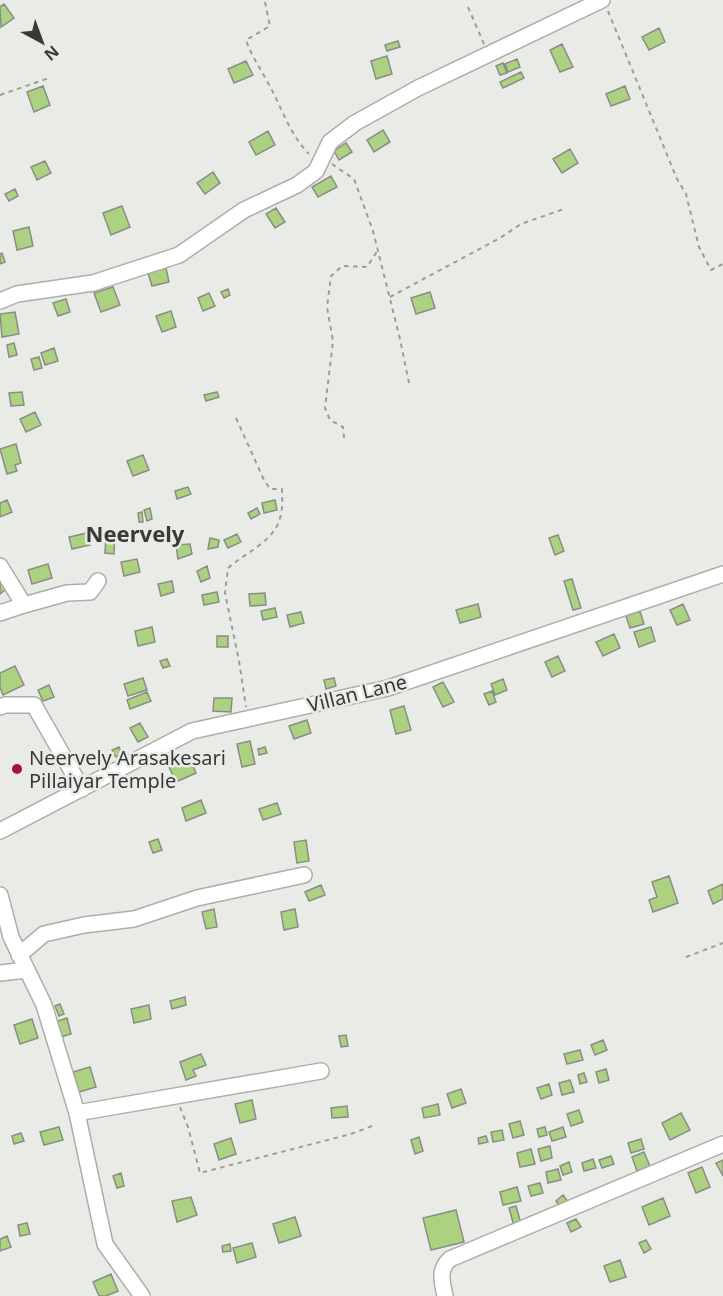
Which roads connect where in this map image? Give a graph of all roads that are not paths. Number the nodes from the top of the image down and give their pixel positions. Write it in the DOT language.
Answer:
graph roads {
  1 [pos="605,5"];
  2 [pos="0,301"];
  3 [pos="0,566"];
  4 [pos="723,574"];
  5 [pos="98,581"];
  6 [pos="24,605"];
  7 [pos="0,613"];
  8 [pos="0,707"];
  9 [pos="82,789"];
  10 [pos="0,831"];
  11 [pos="304,875"];
  12 [pos="0,895"];
  13 [pos="19,955"];
  14 [pos="27,970"];
  15 [pos="0,973"];
  16 [pos="321,1071"];
  17 [pos="77,1113"];
  18 [pos="723,1144"];
  19 [pos="137,1294"];
  20 [pos="445,1296"];
  1 -- 2 [label="street"];
  3 -- 6 [label="street"];
  4 -- 9 [label="street, Villan Lane"];
  5 -- 6 [label="street"];
  6 -- 7 [label="street"];
  8 -- 9 [label="street"];
  9 -- 10 [label="street, Villan Lane"];
  11 -- 13 [label="street"];
  12 -- 13 [label="street"];
  13 -- 14 [label="street"];
  14 -- 15 [label="street"];
  14 -- 17 [label="street"];
  16 -- 17 [label="street"];
  17 -- 19 [label="street"];
  18 -- 20 [label="street"];
}
